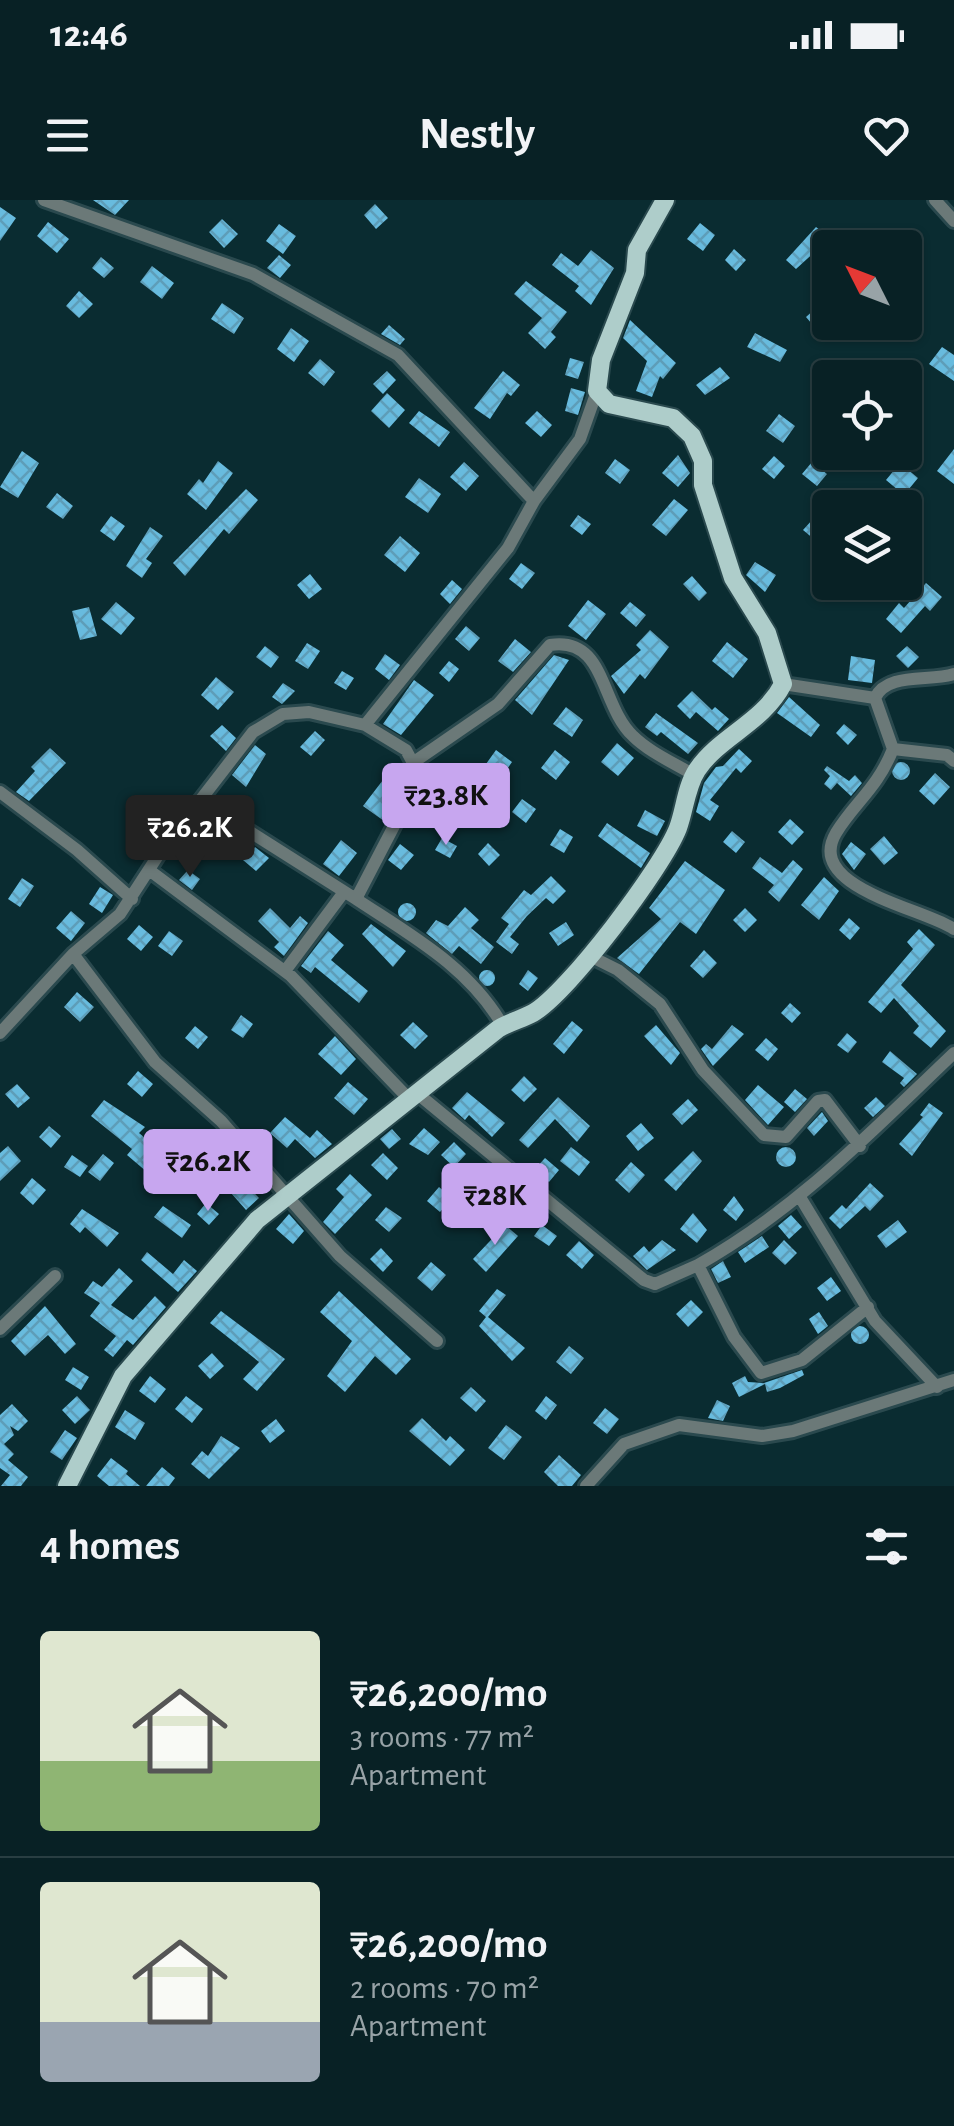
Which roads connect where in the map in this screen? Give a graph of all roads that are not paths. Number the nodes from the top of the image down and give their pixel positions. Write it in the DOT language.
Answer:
graph roads {
  1 [pos="44,200"];
  2 [pos="665,200"];
  3 [pos="935,200"];
  4 [pos="954,221"];
  5 [pos="597,392"];
  6 [pos="534,501"];
  7 [pos="954,674"];
  8 [pos="782,684"];
  9 [pos="876,698"];
  10 [pos="365,725"];
  11 [pos="892,749"];
  12 [pos="414,762"];
  13 [pos="954,762"];
  14 [pos="694,775"];
  15 [pos="0,792"];
  16 [pos="200,800"];
  17 [pos="149,870"];
  18 [pos="350,896"];
  19 [pos="132,899"];
  20 [pos="954,929"];
  21 [pos="73,954"];
  22 [pos="588,956"];
  23 [pos="285,971"];
  24 [pos="503,1026"];
  25 [pos="0,1033"];
  26 [pos="954,1052"];
  27 [pos="413,1097"];
  28 [pos="860,1146"];
  29 [pos="284,1196"];
  30 [pos="800,1197"];
  31 [pos="698,1264"];
  32 [pos="54,1276"];
  33 [pos="868,1307"];
  34 [pos="0,1329"];
  35 [pos="437,1341"];
  36 [pos="954,1380"];
  37 [pos="938,1387"];
  38 [pos="67,1486"];
  39 [pos="586,1486"];
  1 -- 6 [label="street"];
  2 -- 5 [label="main road"];
  3 -- 4 [label="street"];
  5 -- 6 [label="street"];
  5 -- 8 [label="main road"];
  6 -- 10 [label="street"];
  7 -- 9 [label="street"];
  8 -- 9 [label="street"];
  8 -- 14 [label="main road"];
  9 -- 11 [label="street"];
  10 -- 12 [label="street"];
  10 -- 16 [label="street"];
  11 -- 13 [label="street"];
  11 -- 20 [label="street"];
  12 -- 14 [label="street"];
  12 -- 18 [label="street"];
  14 -- 22 [label="main road"];
  15 -- 19 [label="street"];
  16 -- 17 [label="street"];
  16 -- 18 [label="street"];
  17 -- 19 [label="street"];
  17 -- 23 [label="street"];
  18 -- 23 [label="street"];
  18 -- 24 [label="street"];
  19 -- 21 [label="street"];
  21 -- 25 [label="street"];
  21 -- 29 [label="street"];
  22 -- 24 [label="main road"];
  22 -- 28 [label="street"];
  23 -- 27 [label="street"];
  24 -- 27 [label="main road"];
  26 -- 28 [label="street"];
  27 -- 29 [label="main road"];
  27 -- 31 [label="street"];
  28 -- 30 [label="street"];
  29 -- 35 [label="street"];
  29 -- 38 [label="main road"];
  30 -- 31 [label="street"];
  30 -- 33 [label="street"];
  31 -- 33 [label="street"];
  32 -- 34 [label="street"];
  33 -- 37 [label="street"];
  36 -- 37 [label="street"];
  37 -- 39 [label="street"];
}
